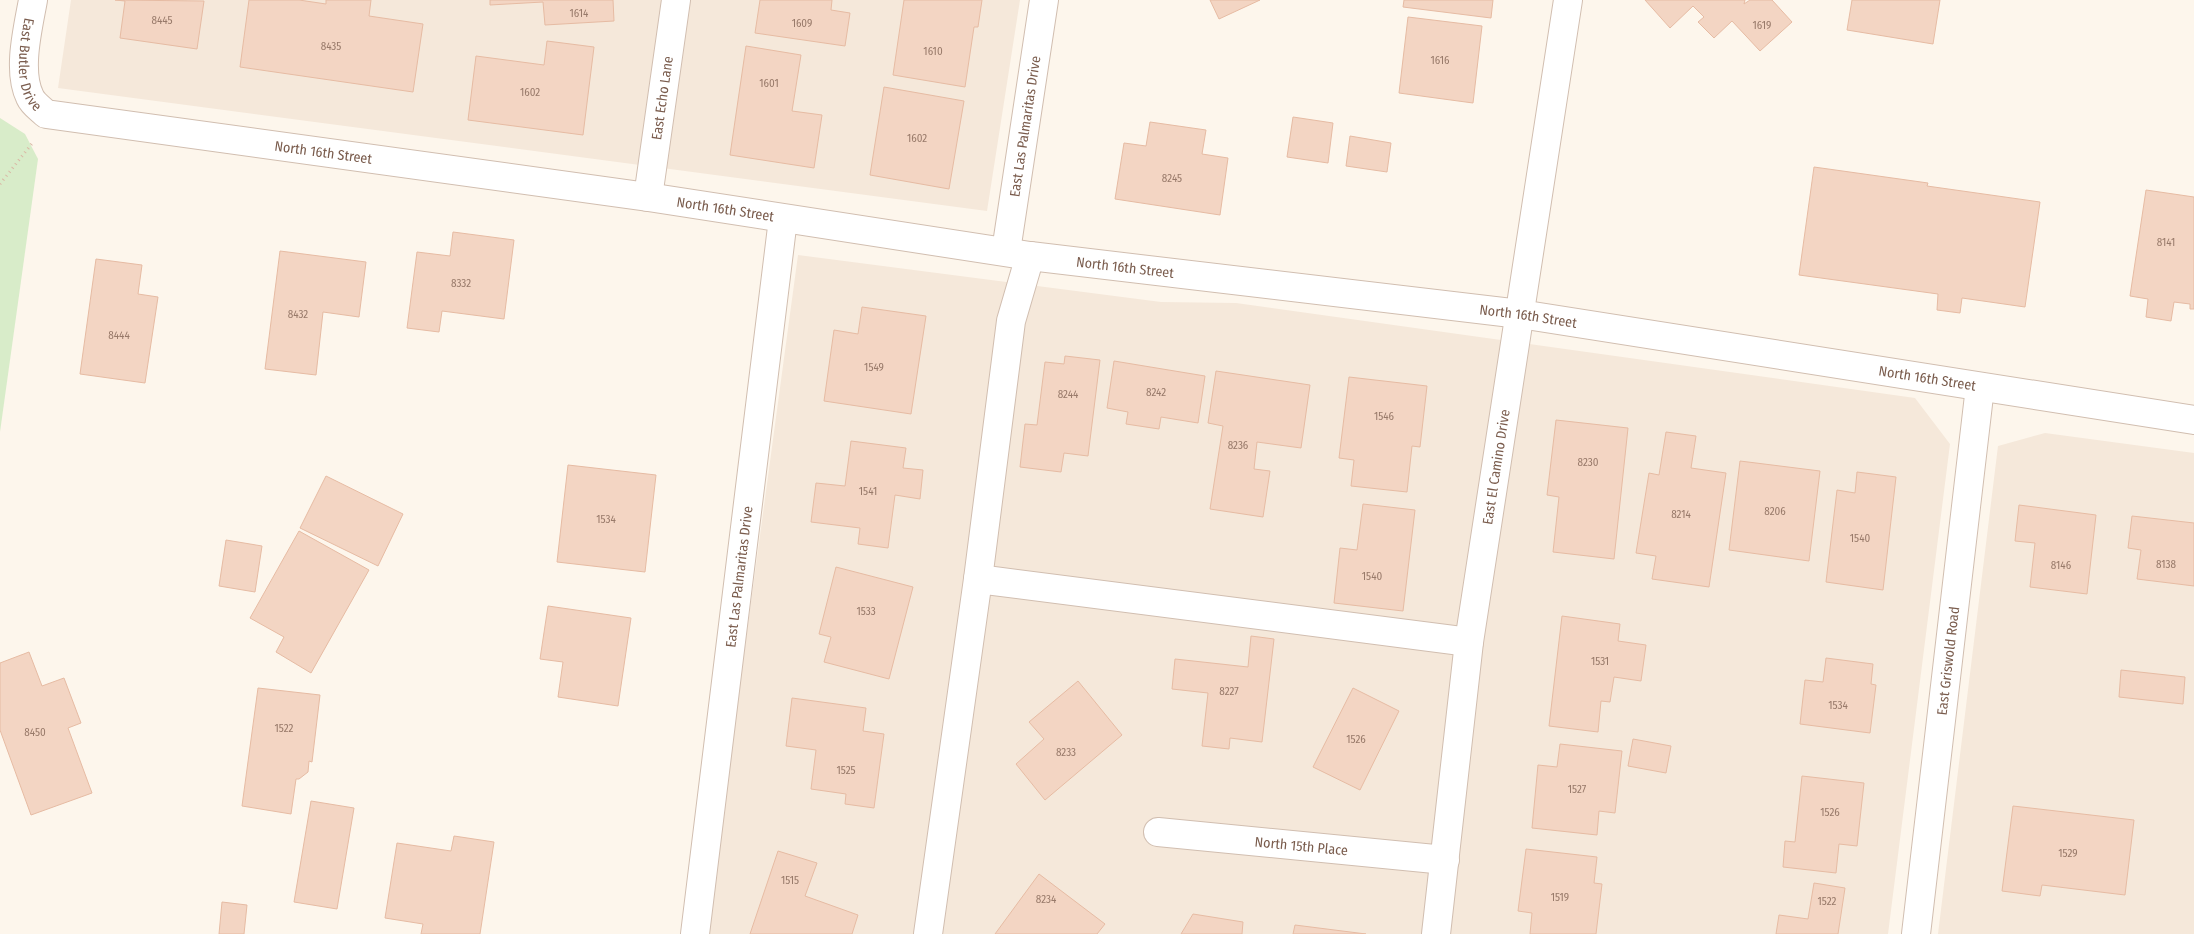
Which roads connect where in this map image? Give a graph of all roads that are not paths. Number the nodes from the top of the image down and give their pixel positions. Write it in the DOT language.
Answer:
graph roads {
  1 [pos="33,0"];
  2 [pos="676,0"];
  3 [pos="1044,0"];
  4 [pos="1568,0"];
  5 [pos="51,114"];
  6 [pos="648,197"];
  7 [pos="783,219"];
  8 [pos="1018,254"];
  9 [pos="1520,314"];
  10 [pos="1980,387"];
  11 [pos="2194,420"];
  12 [pos="978,580"];
  13 [pos="1469,642"];
  14 [pos="1158,832"];
  15 [pos="1445,860"];
  16 [pos="694,934"];
  17 [pos="928,934"];
  18 [pos="1436,934"];
  19 [pos="1916,934"];
  1 -- 5 [label="street, East Butler Drive"];
  2 -- 6 [label="street, East Echo Lane"];
  3 -- 8 [label="street, East Las Palmaritas Drive"];
  4 -- 9 [label="street, East El Camino Drive"];
  5 -- 6 [label="street, North 16th Street"];
  6 -- 7 [label="street, North 16th Street"];
  7 -- 8 [label="street, North 16th Street"];
  7 -- 16 [label="street, East Las Palmaritas Drive"];
  8 -- 9 [label="street, North 16th Street"];
  8 -- 12 [label="street, East Las Palmaritas Drive"];
  9 -- 10 [label="street, North 16th Street"];
  9 -- 13 [label="street, East El Camino Drive"];
  10 -- 11 [label="street, North 16th Street"];
  10 -- 19 [label="street, East Griswold Road"];
  12 -- 13 [label="street"];
  12 -- 17 [label="street, East Las Palmaritas Drive"];
  13 -- 15 [label="street, East El Camino Drive"];
  14 -- 15 [label="street, North 15th Place"];
  15 -- 18 [label="street, East El Camino Drive"];
}
